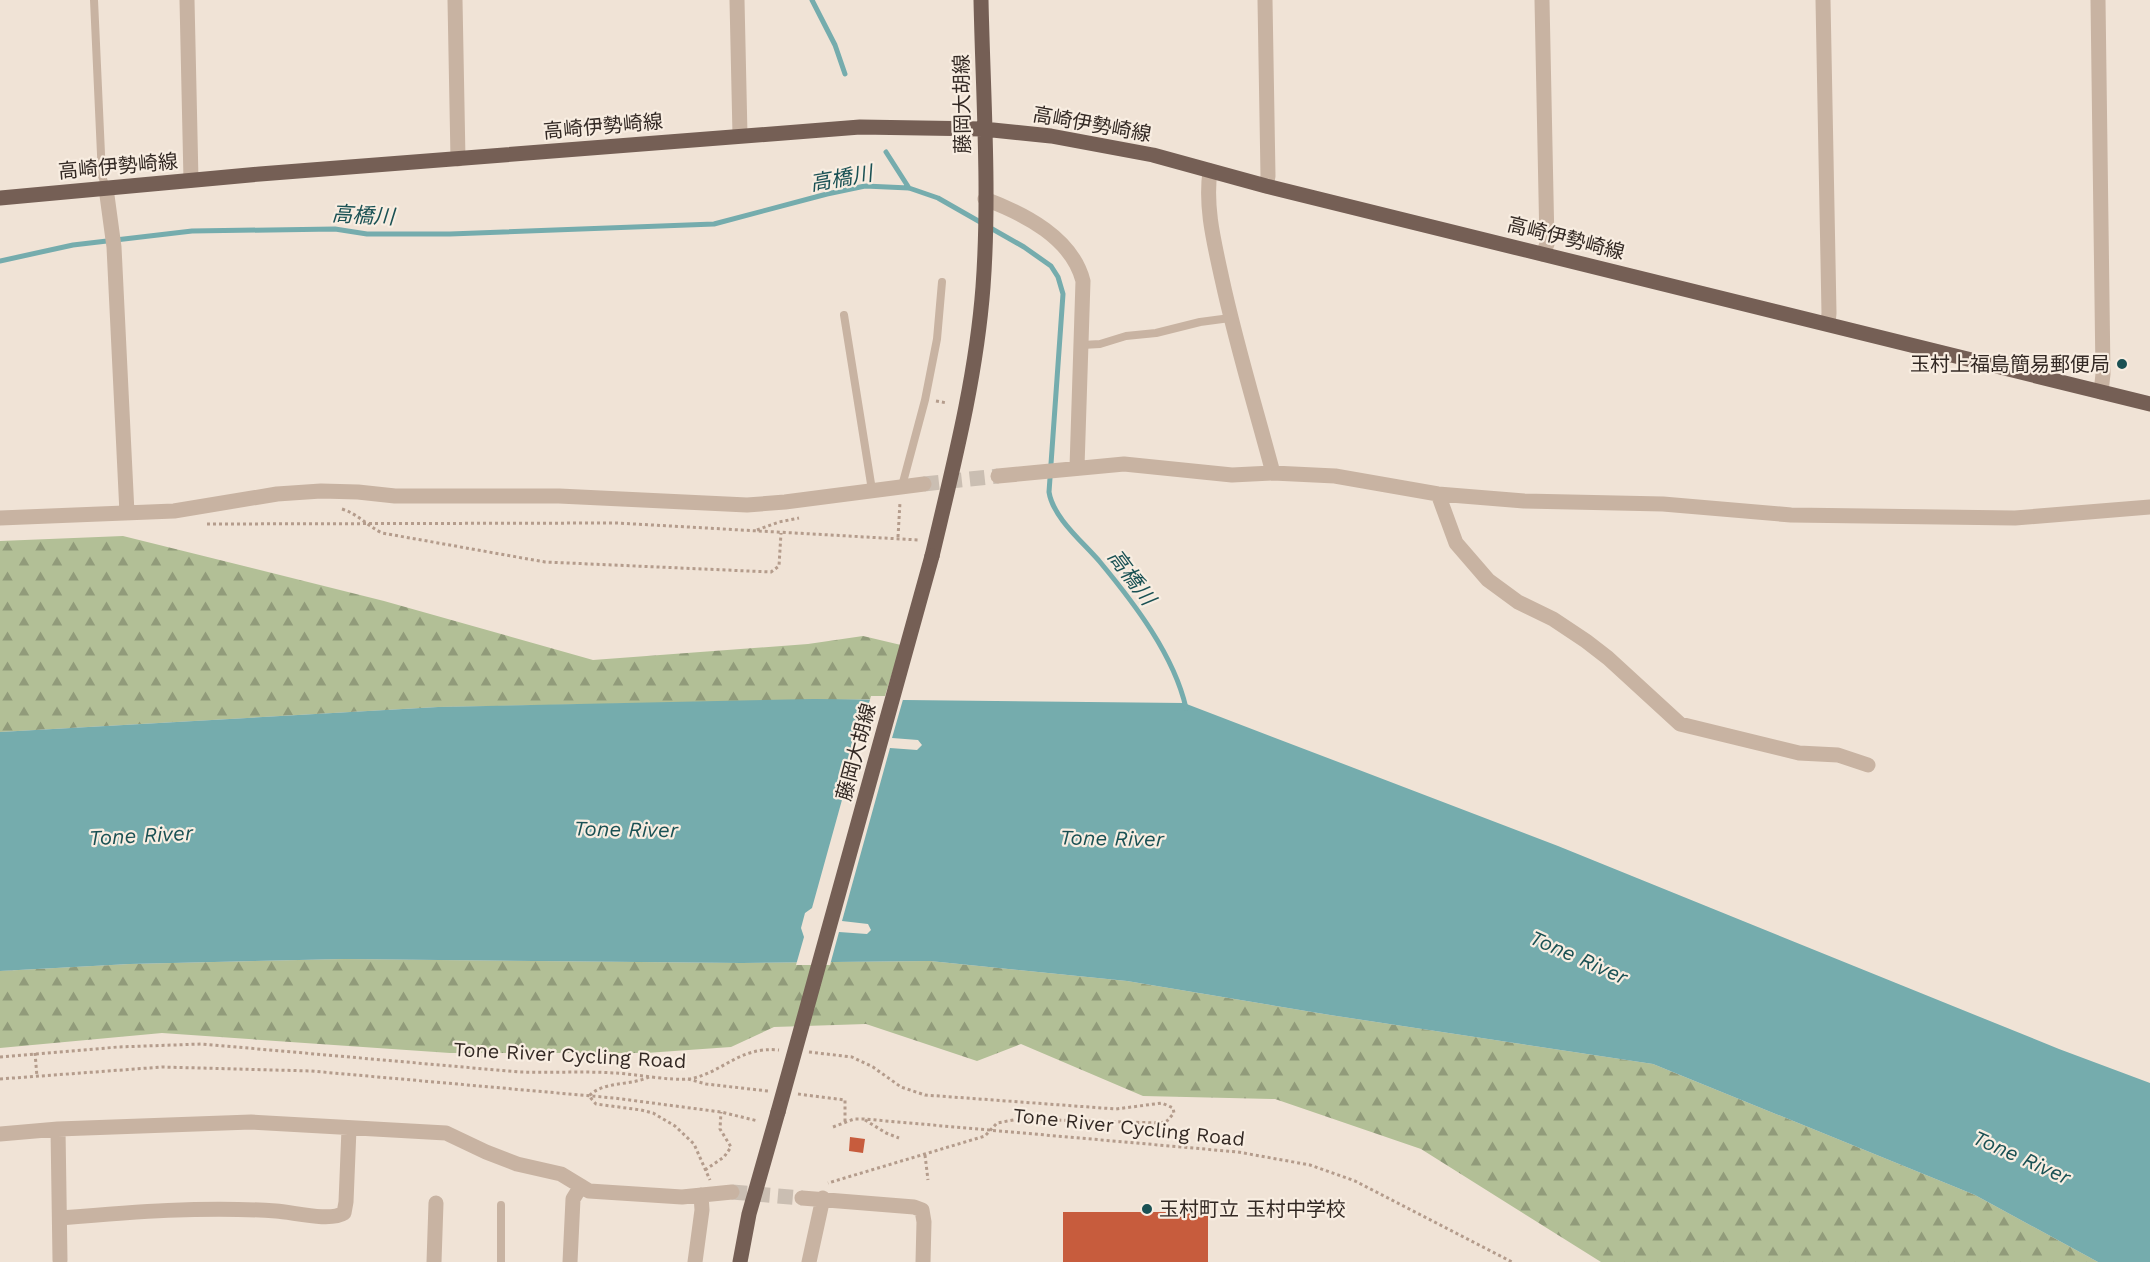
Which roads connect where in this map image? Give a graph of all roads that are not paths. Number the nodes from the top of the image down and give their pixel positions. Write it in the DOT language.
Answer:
graph roads {
  1 [pos="94,0"];
  2 [pos="187,0"];
  3 [pos="455,0"];
  4 [pos="737,0"];
  5 [pos="981,0"];
  6 [pos="1265,0"];
  7 [pos="1542,0"];
  8 [pos="1823,0"];
  9 [pos="2098,0"];
  10 [pos="983,129"];
  11 [pos="740,135"];
  12 [pos="458,159"];
  13 [pos="1210,171"];
  14 [pos="191,180"];
  15 [pos="1266,186"];
  16 [pos="106,188"];
  17 [pos="0,198"];
  18 [pos="986,203"];
  19 [pos="1544,254"];
  20 [pos="942,282"];
  21 [pos="844,315"];
  22 [pos="1230,318"];
  23 [pos="1828,324"];
  24 [pos="1082,345"];
  25 [pos="2101,392"];
  26 [pos="2150,404"];
  27 [pos="1070,468"];
  28 [pos="1273,473"];
  29 [pos="998,476"];
  30 [pos="924,484"];
  31 [pos="872,490"];
  32 [pos="901,492"];
  33 [pos="1438,494"];
  34 [pos="2150,507"];
  35 [pos="127,513"];
  36 [pos="0,518"];
  37 [pos="1868,765"];
  38 [pos="58,1129"];
  39 [pos="349,1129"];
  40 [pos="0,1134"];
  41 [pos="581,1186"];
  42 [pos="825,1191"];
  43 [pos="732,1192"];
  44 [pos="701,1195"];
  45 [pos="802,1198"];
  46 [pos="436,1203"];
  47 [pos="501,1205"];
  48 [pos="60,1218"];
  49 [pos="60,1260"];
  50 [pos="434,1262"];
  51 [pos="501,1262"];
  52 [pos="570,1262"];
  53 [pos="695,1262"];
  54 [pos="740,1262"];
  55 [pos="809,1262"];
  56 [pos="924,1262"];
  1 -- 16 [label="lane"];
  2 -- 14 [label="street"];
  3 -- 12 [label="street"];
  4 -- 11 [label="street"];
  5 -- 10 [label="main road, 藤岡大胡線"];
  6 -- 15 [label="street"];
  7 -- 19 [label="street"];
  8 -- 23 [label="street"];
  9 -- 25 [label="street"];
  10 -- 11 [label="main road, 高崎伊勢崎線"];
  10 -- 13 [label="main road, 高崎伊勢崎線"];
  10 -- 18 [label="main road, 藤岡大胡線"];
  11 -- 12 [label="main road, 高崎伊勢崎線"];
  12 -- 14 [label="main road, 高崎伊勢崎線"];
  13 -- 15 [label="main road, 高崎伊勢崎線"];
  13 -- 22 [label="street"];
  14 -- 16 [label="main road, 高崎伊勢崎線"];
  15 -- 19 [label="main road, 高崎伊勢崎線"];
  16 -- 17 [label="main road, 高崎伊勢崎線"];
  16 -- 35 [label="street"];
  18 -- 24 [label="street"];
  18 -- 54 [label="main road, 藤岡大胡線, bridge"];
  19 -- 23 [label="main road, 高崎伊勢崎線"];
  20 -- 32 [label="lane"];
  21 -- 31 [label="lane"];
  22 -- 24 [label="lane"];
  22 -- 28 [label="street"];
  23 -- 25 [label="main road, 高崎伊勢崎線"];
  24 -- 27 [label="street"];
  25 -- 26 [label="main road, 高崎伊勢崎線"];
  27 -- 28 [label="street"];
  27 -- 29 [label="street"];
  28 -- 33 [label="street"];
  30 -- 32 [label="street"];
  31 -- 32 [label="street"];
  31 -- 35 [label="street"];
  33 -- 34 [label="street"];
  33 -- 37 [label="street"];
  35 -- 36 [label="street"];
  38 -- 39 [label="street"];
  38 -- 40 [label="street"];
  38 -- 48 [label="street"];
  39 -- 41 [label="street"];
  39 -- 48 [label="street"];
  41 -- 44 [label="street"];
  41 -- 52 [label="street"];
  42 -- 45 [label="street"];
  42 -- 55 [label="street"];
  42 -- 56 [label="street"];
  43 -- 44 [label="street"];
  44 -- 53 [label="street"];
  46 -- 50 [label="street"];
  47 -- 51 [label="lane"];
  48 -- 49 [label="street"];
}
